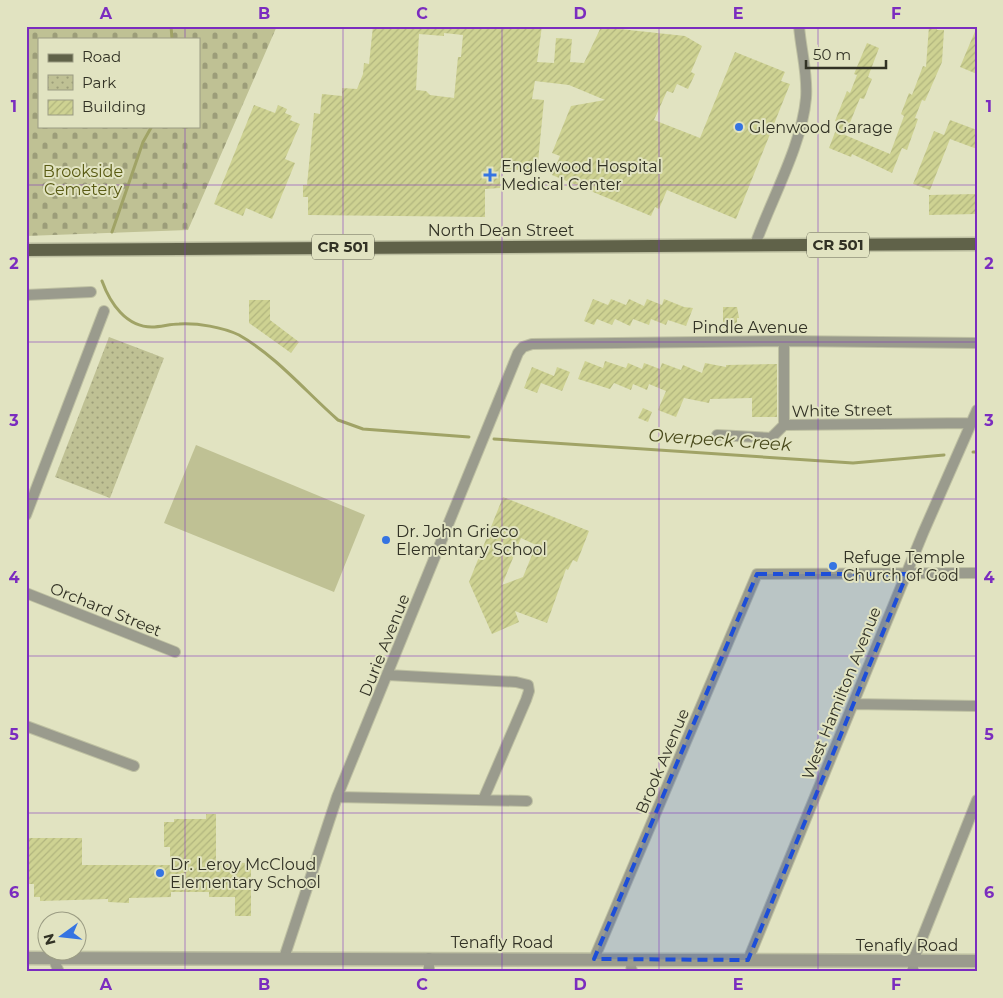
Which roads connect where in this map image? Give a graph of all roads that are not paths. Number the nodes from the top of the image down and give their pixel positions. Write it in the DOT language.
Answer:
graph roads {
  1 [pos="799,26"];
  2 [pos="977,244"];
  3 [pos="755,246"];
  4 [pos="26,250"];
  5 [pos="91,292"];
  6 [pos="26,295"];
  7 [pos="104,311"];
  8 [pos="784,341"];
  9 [pos="977,343"];
  10 [pos="523,348"];
  11 [pos="977,410"];
  12 [pos="971,423"];
  13 [pos="784,425"];
  14 [pos="717,435"];
  15 [pos="26,515"];
  16 [pos="907,574"];
  17 [pos="977,574"];
  18 [pos="26,593"];
  19 [pos="175,652"];
  20 [pos="388,675"];
  21 [pos="853,704"];
  22 [pos="977,706"];
  23 [pos="26,726"];
  24 [pos="134,766"];
  25 [pos="337,797"];
  26 [pos="484,800"];
  27 [pos="977,800"];
  28 [pos="527,801"];
  29 [pos="88,958"];
  30 [pos="284,958"];
  31 [pos="429,958"];
  32 [pos="594,959"];
  33 [pos="54,960"];
  34 [pos="748,960"];
  35 [pos="977,961"];
  36 [pos="631,966"];
  37 [pos="913,966"];
  38 [pos="58,972"];
  39 [pos="429,972"];
  1 -- 3 [label="street"];
  2 -- 3 [label="main road, North Dean Street / CR 501"];
  3 -- 4 [label="main road, North Dean Street / CR 501"];
  5 -- 6 [label="street"];
  7 -- 15 [label="street"];
  8 -- 9 [label="street, Pindle Avenue"];
  8 -- 10 [label="street, Pindle Avenue"];
  8 -- 13 [label="street"];
  10 -- 20 [label="street, Durie Avenue"];
  11 -- 12 [label="street, West Hamilton Avenue"];
  12 -- 13 [label="street, White Street"];
  12 -- 16 [label="street, West Hamilton Avenue"];
  13 -- 14 [label="street, White Street"];
  16 -- 17 [label="street"];
  16 -- 21 [label="street, West Hamilton Avenue"];
  16 -- 32 [label="street, Brook Avenue"];
  18 -- 19 [label="street, Orchard Street"];
  20 -- 25 [label="street, Durie Avenue"];
  20 -- 26 [label="street"];
  21 -- 22 [label="street"];
  21 -- 34 [label="street, West Hamilton Avenue"];
  23 -- 24 [label="street"];
  25 -- 26 [label="street"];
  25 -- 30 [label="street, Durie Avenue"];
  26 -- 28 [label="street"];
  27 -- 37 [label="street"];
  29 -- 30 [label="street, Tenafly Road"];
  30 -- 31 [label="street, Tenafly Road"];
  31 -- 32 [label="street, Tenafly Road"];
  31 -- 39 [label="street"];
  32 -- 36 [label="street, Tenafly Road"];
  33 -- 38 [label="street"];
  34 -- 36 [label="street, Tenafly Road"];
  34 -- 37 [label="street, Tenafly Road"];
  35 -- 37 [label="street, Tenafly Road"];
}
